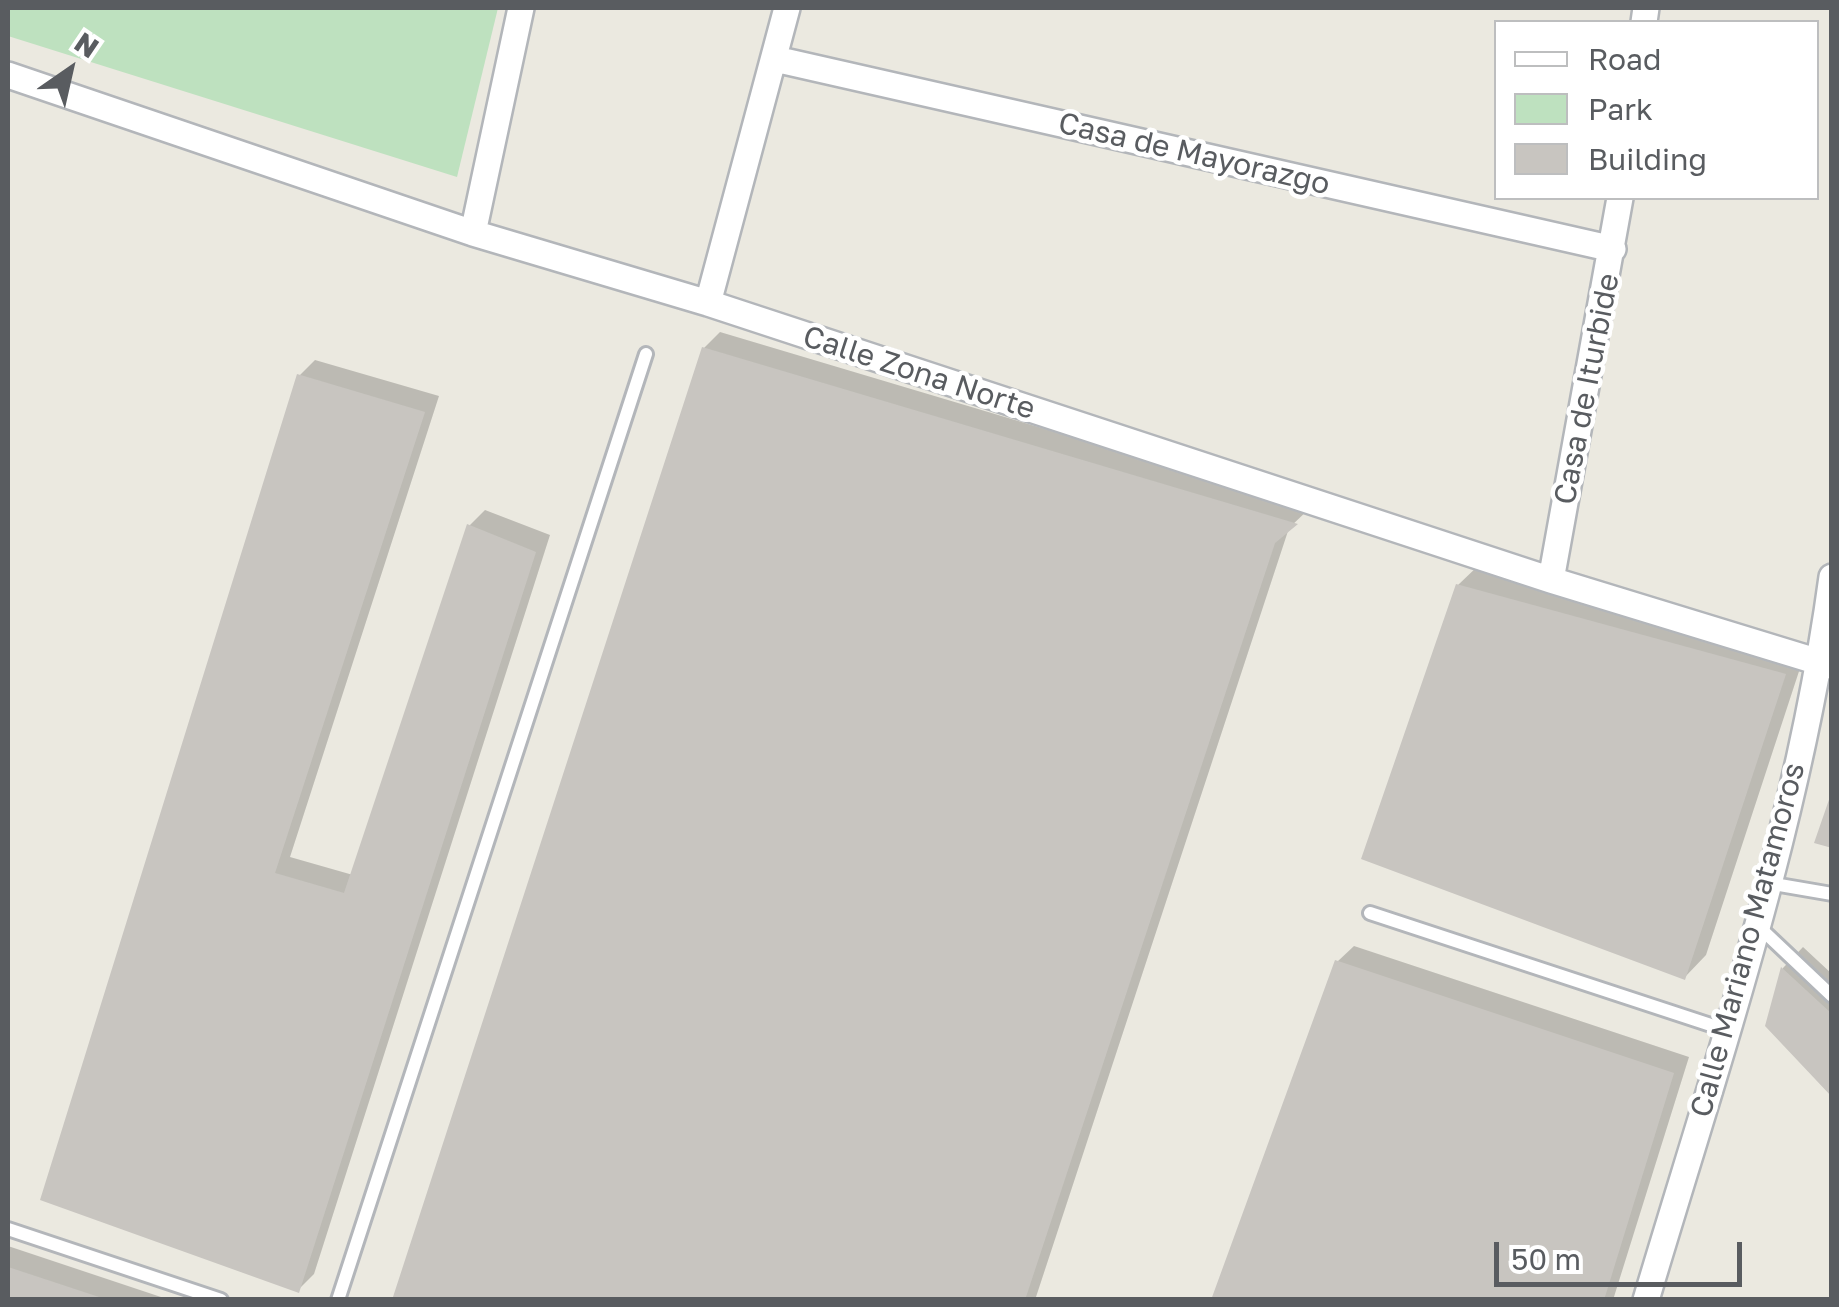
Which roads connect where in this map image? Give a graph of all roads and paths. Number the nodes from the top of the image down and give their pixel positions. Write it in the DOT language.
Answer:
graph roads {
  1 [pos="521,8"];
  2 [pos="787,8"];
  3 [pos="774,59"];
  4 [pos="8,75"];
  5 [pos="1620,200"];
  6 [pos="473,233"];
  7 [pos="1613,249"];
  8 [pos="708,303"];
  9 [pos="646,354"];
  10 [pos="1832,577"];
  11 [pos="1551,580"];
  12 [pos="1826,664"];
  13 [pos="1768,883"];
  14 [pos="1832,894"];
  15 [pos="1370,912"];
  16 [pos="1756,924"];
  17 [pos="1832,996"];
  18 [pos="1726,1030"];
  19 [pos="8,1229"];
  20 [pos="221,1300"];
  21 [pos="338,1300"];
  22 [pos="1646,1300"];
  1 -- 6 [label="street"];
  2 -- 3 [label="street"];
  3 -- 7 [label="street, Casa de Mayorazgo"];
  3 -- 8 [label="street"];
  4 -- 6 [label="street, Calle Zona Norte"];
  5 -- 7 [label="street, Casa de Iturbide"];
  6 -- 8 [label="street, Calle Zona Norte"];
  7 -- 11 [label="street, Casa de Iturbide"];
  8 -- 11 [label="street, Calle Zona Norte"];
  9 -- 21 [label="lane"];
  10 -- 12 [label="street, Calle Mariano Matamoros"];
  11 -- 12 [label="street, Calle Zona Norte"];
  12 -- 13 [label="street, Calle Mariano Matamoros"];
  13 -- 14 [label="lane"];
  13 -- 16 [label="street, Calle Mariano Matamoros"];
  15 -- 18 [label="lane"];
  16 -- 17 [label="lane"];
  16 -- 18 [label="street, Calle Mariano Matamoros"];
  18 -- 22 [label="street, Calle Mariano Matamoros"];
  19 -- 20 [label="lane"];
}
